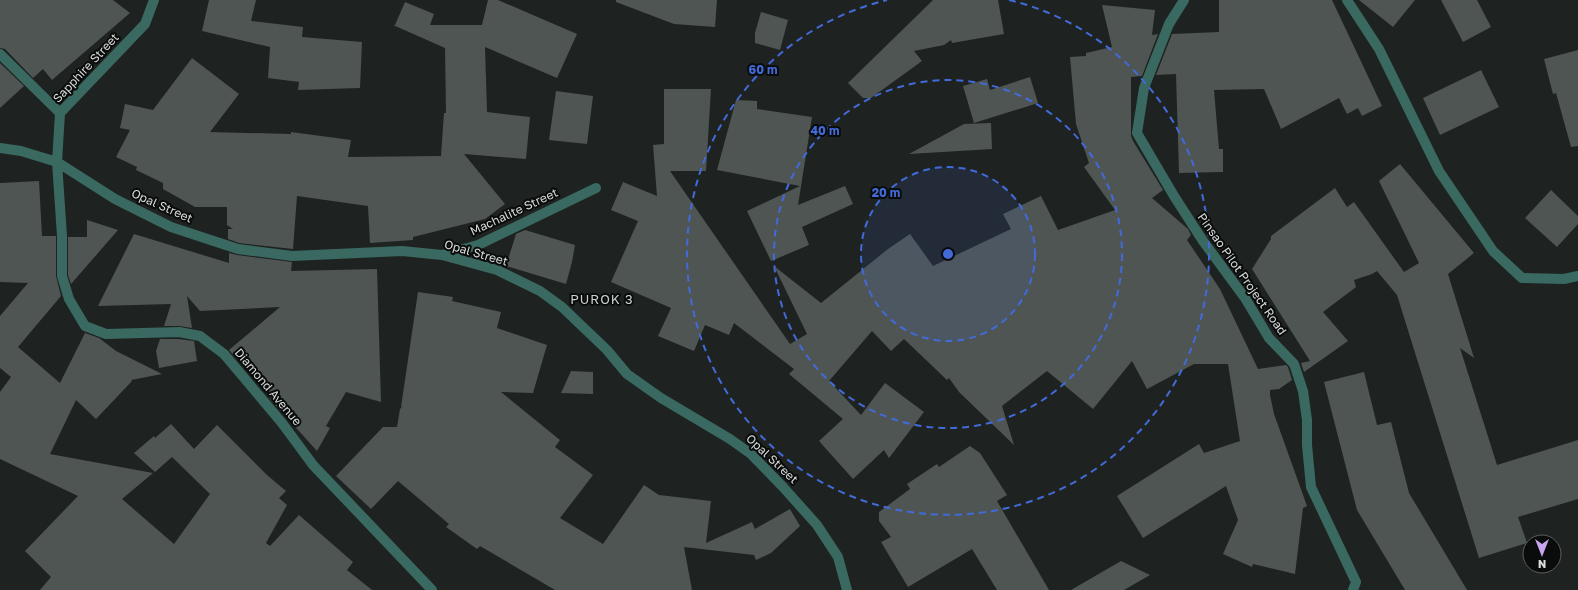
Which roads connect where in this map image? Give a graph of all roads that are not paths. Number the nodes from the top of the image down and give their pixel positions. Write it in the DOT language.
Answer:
graph roads {
  1 [pos="154,0"];
  2 [pos="1184,0"];
  3 [pos="1347,0"];
  4 [pos="0,54"];
  5 [pos="60,113"];
  6 [pos="0,148"];
  7 [pos="57,162"];
  8 [pos="596,188"];
  9 [pos="442,255"];
  10 [pos="1578,276"];
  11 [pos="432,590"];
  12 [pos="847,590"];
  13 [pos="1353,590"];
  1 -- 5 [label="street, Sapphire Street"];
  2 -- 13 [label="street, Pinsao Pilot Project Road"];
  3 -- 10 [label="street"];
  4 -- 5 [label="street"];
  5 -- 7 [label="street, Sapphire Street"];
  6 -- 7 [label="street"];
  7 -- 9 [label="street, Opal Street"];
  7 -- 11 [label="street, Diamond Avenue"];
  8 -- 9 [label="street, Machalite Street"];
  9 -- 12 [label="street, Opal Street"];
}
